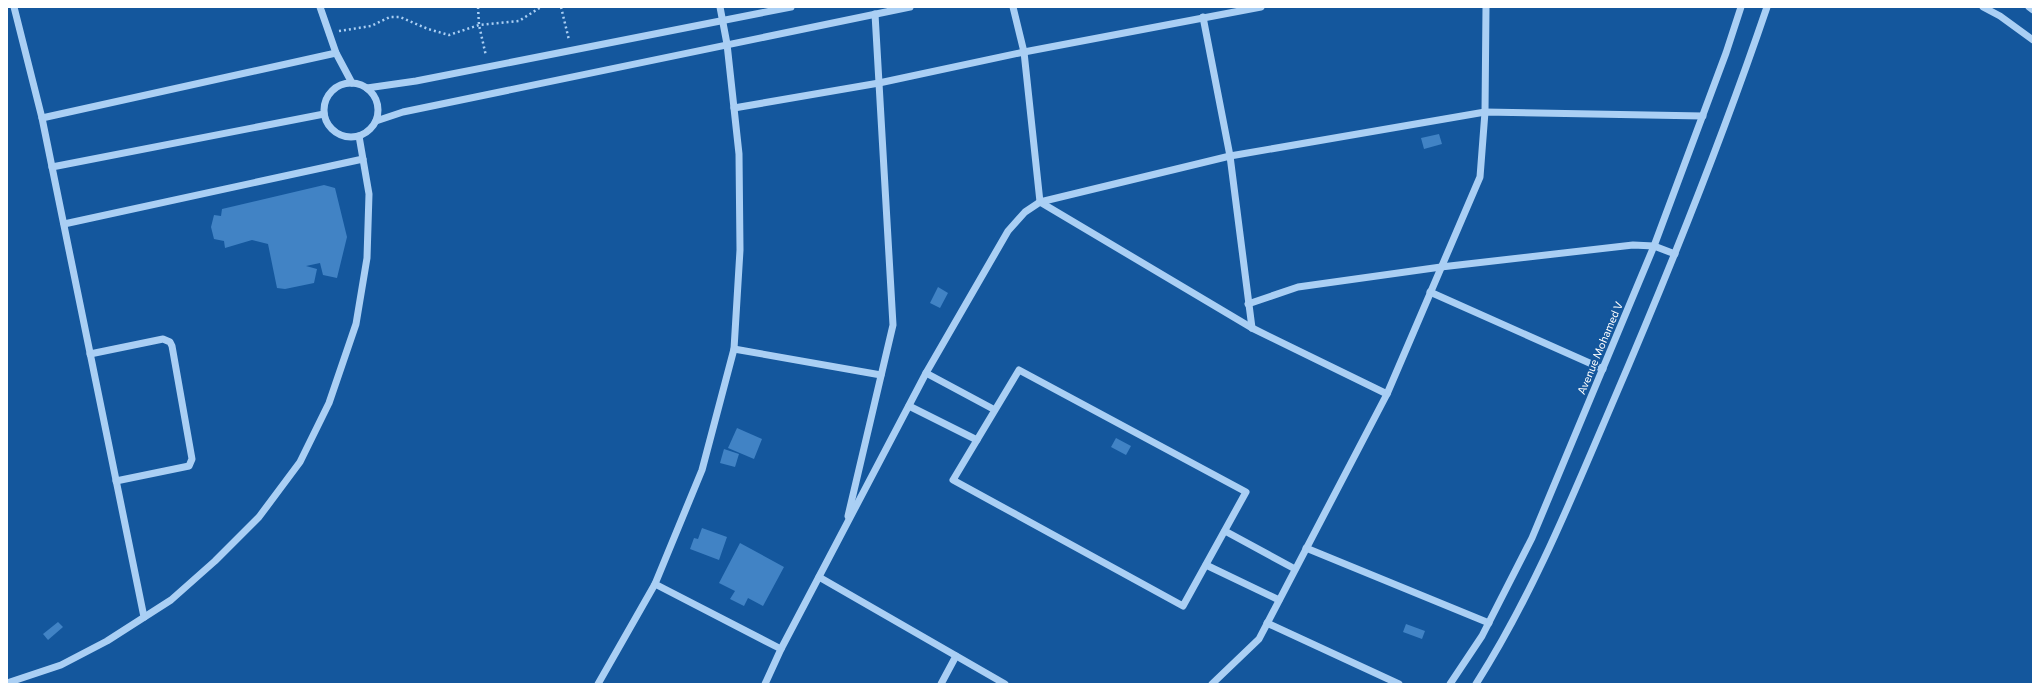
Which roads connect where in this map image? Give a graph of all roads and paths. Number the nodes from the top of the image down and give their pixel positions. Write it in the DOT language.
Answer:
graph roads {
  1 [pos="14,7"];
  2 [pos="320,7"];
  3 [pos="478,7"];
  4 [pos="540,7"];
  5 [pos="561,7"];
  6 [pos="720,7"];
  7 [pos="791,7"];
  8 [pos="910,7"];
  9 [pos="1013,7"];
  10 [pos="1261,7"];
  11 [pos="1486,7"];
  12 [pos="1741,7"];
  13 [pos="1767,7"];
  14 [pos="1983,7"];
  15 [pos="2029,7"];
  16 [pos="2033,10"];
  17 [pos="875,14"];
  18 [pos="1203,17"];
  19 [pos="723,21"];
  20 [pos="479,24"];
  21 [pos="329,32"];
  22 [pos="2033,40"];
  23 [pos="727,44"];
  24 [pos="572,50"];
  25 [pos="1024,52"];
  26 [pos="336,53"];
  27 [pos="488,66"];
  28 [pos="352,83"];
  29 [pos="879,83"];
  30 [pos="383,86"];
  31 [pos="367,88"];
  32 [pos="376,100"];
  33 [pos="734,108"];
  34 [pos="1485,112"];
  35 [pos="324,114"];
  36 [pos="1703,116"];
  37 [pos="42,118"];
  38 [pos="376,121"];
  39 [pos="359,136"];
  40 [pos="1230,156"];
  41 [pos="364,159"];
  42 [pos="52,167"];
  43 [pos="1040,202"];
  44 [pos="64,224"];
  45 [pos="1654,246"];
  46 [pos="1675,254"];
  47 [pos="1441,266"];
  48 [pos="1430,292"];
  49 [pos="1248,304"];
  50 [pos="1252,328"];
  51 [pos="734,349"];
  52 [pos="90,354"];
  53 [pos="1603,369"];
  54 [pos="926,373"];
  55 [pos="881,375"];
  56 [pos="1387,394"];
  57 [pos="909,406"];
  58 [pos="995,410"];
  59 [pos="977,440"];
  60 [pos="116,481"];
  61 [pos="846,527"];
  62 [pos="1225,531"];
  63 [pos="1306,548"];
  64 [pos="1206,564"];
  65 [pos="1295,569"];
  66 [pos="819,577"];
  67 [pos="655,584"];
  68 [pos="1279,600"];
  69 [pos="144,618"];
  70 [pos="1267,623"];
  71 [pos="1489,623"];
  72 [pos="781,649"];
  73 [pos="956,656"];
  74 [pos="9,682"];
  75 [pos="598,684"];
  76 [pos="765,684"];
  77 [pos="941,684"];
  78 [pos="1005,684"];
  79 [pos="1212,684"];
  80 [pos="1399,684"];
  81 [pos="1450,684"];
  82 [pos="1476,684"];
  1 -- 37 [label="street"];
  2 -- 21 [label="street"];
  3 -- 20 [label="path"];
  4 -- 20 [label="path"];
  5 -- 24 [label="path"];
  6 -- 19 [label="street"];
  7 -- 19 [label="street"];
  8 -- 17 [label="street"];
  9 -- 25 [label="street"];
  10 -- 18 [label="street"];
  11 -- 34 [label="street"];
  12 -- 36 [label="street, Avenue Mohamed V"];
  13 -- 46 [label="street"];
  14 -- 22 [label="street"];
  15 -- 16 [label="street"];
  17 -- 23 [label="street"];
  17 -- 29 [label="street"];
  18 -- 25 [label="street"];
  18 -- 40 [label="street"];
  19 -- 23 [label="street"];
  19 -- 24 [label="street"];
  20 -- 21 [label="path"];
  20 -- 27 [label="path"];
  21 -- 26 [label="street"];
  23 -- 33 [label="street"];
  23 -- 38 [label="street"];
  24 -- 27 [label="street"];
  25 -- 29 [label="street"];
  25 -- 43 [label="street"];
  26 -- 28 [label="street"];
  26 -- 37 [label="street"];
  27 -- 30 [label="street"];
  28 -- 31 [label="street"];
  28 -- 35 [label="street"];
  29 -- 33 [label="street"];
  29 -- 55 [label="street"];
  30 -- 31 [label="street"];
  30 -- 32 [label="street"];
  31 -- 32 [label="street"];
  32 -- 38 [label="street"];
  33 -- 51 [label="street"];
  34 -- 36 [label="street"];
  34 -- 40 [label="street"];
  34 -- 47 [label="street"];
  35 -- 39 [label="street"];
  35 -- 42 [label="street"];
  36 -- 45 [label="street, Avenue Mohamed V"];
  37 -- 42 [label="street"];
  38 -- 39 [label="street"];
  39 -- 41 [label="street"];
  40 -- 43 [label="street"];
  40 -- 49 [label="street"];
  41 -- 44 [label="street"];
  41 -- 69 [label="street"];
  42 -- 44 [label="street"];
  43 -- 50 [label="street"];
  43 -- 54 [label="street"];
  44 -- 52 [label="street"];
  45 -- 46 [label="street"];
  45 -- 47 [label="street"];
  45 -- 53 [label="street, Avenue Mohamed V"];
  46 -- 82 [label="street"];
  47 -- 48 [label="street"];
  47 -- 49 [label="street"];
  48 -- 53 [label="street"];
  48 -- 56 [label="street"];
  49 -- 50 [label="street"];
  50 -- 56 [label="street"];
  51 -- 55 [label="street"];
  51 -- 67 [label="street"];
  52 -- 60 [label="street"];
  52 -- 60 [label="street"];
  53 -- 71 [label="street, Avenue Mohamed V"];
  54 -- 57 [label="street"];
  54 -- 58 [label="street"];
  55 -- 61 [label="street"];
  56 -- 63 [label="street"];
  57 -- 59 [label="street"];
  57 -- 61 [label="street"];
  58 -- 59 [label="street"];
  58 -- 62 [label="street"];
  59 -- 64 [label="street"];
  60 -- 69 [label="street"];
  61 -- 66 [label="street"];
  62 -- 64 [label="street"];
  62 -- 65 [label="street"];
  63 -- 65 [label="street"];
  63 -- 71 [label="street"];
  64 -- 68 [label="street"];
  65 -- 68 [label="street"];
  66 -- 72 [label="street"];
  66 -- 73 [label="street"];
  67 -- 72 [label="street"];
  67 -- 75 [label="street"];
  68 -- 70 [label="street"];
  69 -- 74 [label="street"];
  70 -- 79 [label="street"];
  70 -- 80 [label="street"];
  71 -- 81 [label="street, Avenue Mohamed V"];
  72 -- 76 [label="street"];
  73 -- 77 [label="street"];
  73 -- 78 [label="street"];
}
